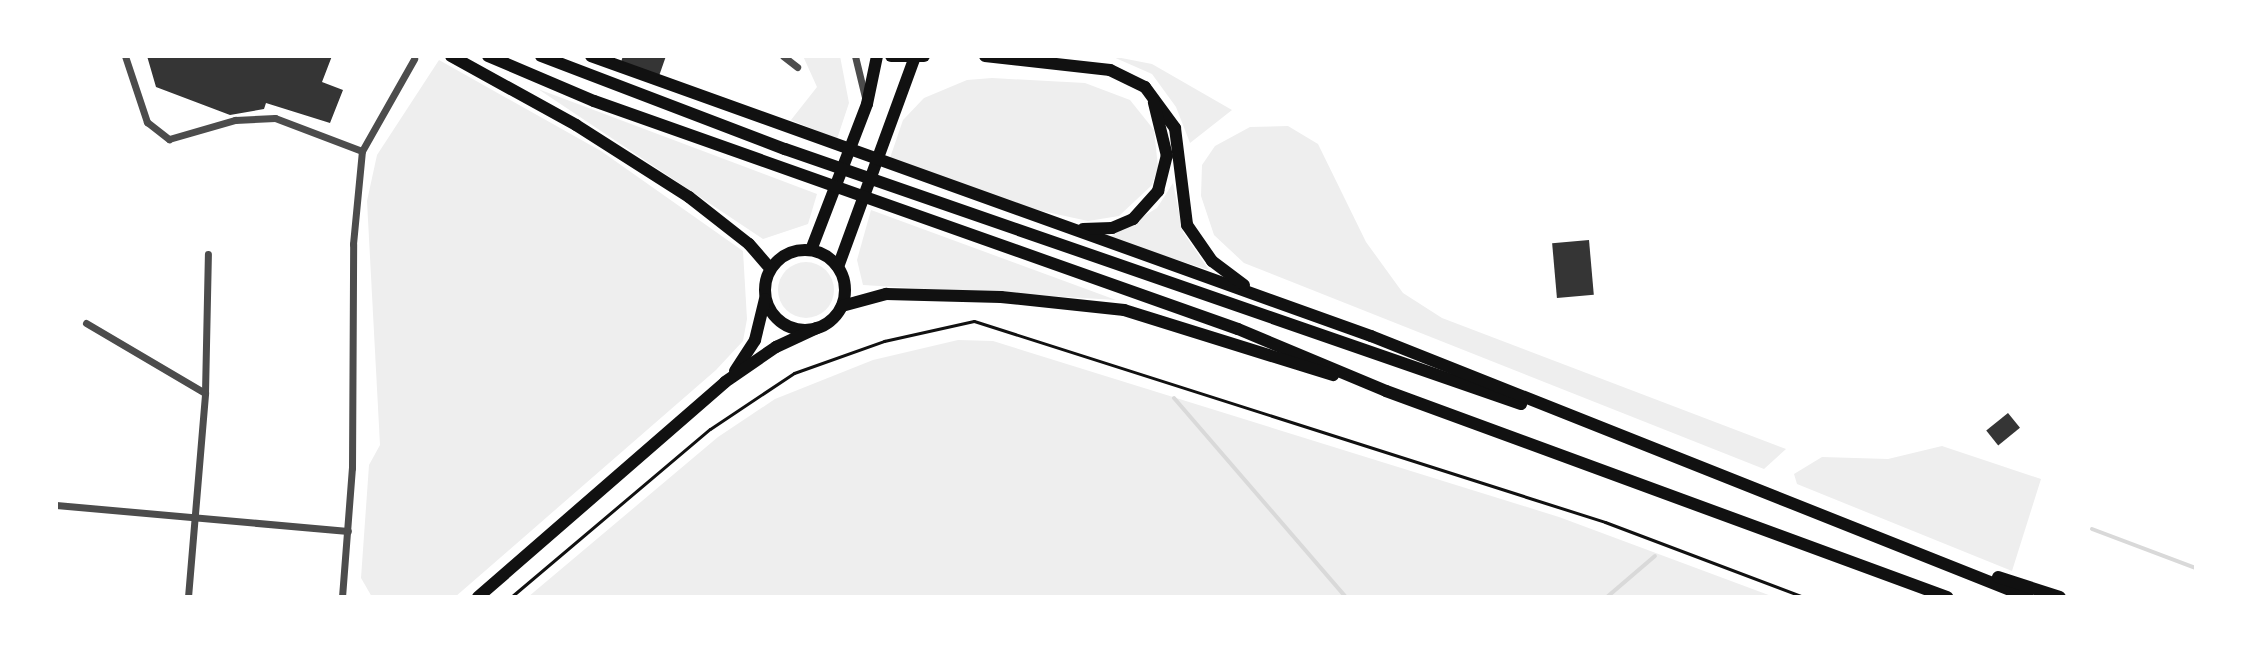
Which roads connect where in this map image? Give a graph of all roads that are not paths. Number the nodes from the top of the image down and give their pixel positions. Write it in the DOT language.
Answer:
graph roads {
  1 [pos="125,56"];
  2 [pos="451,56"];
  3 [pos="488,56"];
  4 [pos="541,56"];
  5 [pos="591,56"];
  6 [pos="783,56"];
  7 [pos="855,56"];
  8 [pos="877,56"];
  9 [pos="891,56"];
  10 [pos="985,56"];
  11 [pos="919,58"];
  12 [pos="1020,58"];
  13 [pos="414,59"];
  14 [pos="797,67"];
  15 [pos="1145,87"];
  16 [pos="867,104"];
  17 [pos="362,151"];
  18 [pos="1063,227"];
  19 [pos="811,250"];
  20 [pos="208,254"];
  21 [pos="838,267"];
  22 [pos="770,268"];
  23 [pos="1264,297"];
  24 [pos="765,299"];
  25 [pos="842,306"];
  26 [pos="86,323"];
  27 [pos="817,328"];
  28 [pos="725,382"];
  29 [pos="1386,391"];
  30 [pos="205,393"];
  31 [pos="1559,414"];
  32 [pos="56,505"];
  33 [pos="195,517"];
  34 [pos="348,531"];
  35 [pos="1899,546"];
  36 [pos="188,597"];
  37 [pos="342,597"];
  38 [pos="478,597"];
  39 [pos="1947,597"];
  40 [pos="2028,597"];
  41 [pos="2060,597"];
  1 -- 17 [label="street"];
  2 -- 22 [label="highway"];
  3 -- 29 [label="highway"];
  4 -- 31 [label="highway"];
  5 -- 18 [label="highway"];
  6 -- 14 [label="street"];
  7 -- 16 [label="street"];
  8 -- 16 [label="highway"];
  9 -- 11 [label="highway"];
  10 -- 12 [label="highway"];
  11 -- 21 [label="highway"];
  12 -- 15 [label="highway"];
  13 -- 17 [label="street"];
  15 -- 18 [label="highway"];
  15 -- 23 [label="highway"];
  16 -- 19 [label="highway"];
  17 -- 34 [label="street"];
  18 -- 23 [label="highway"];
  19 -- 21 [label="highway"];
  19 -- 22 [label="highway"];
  20 -- 30 [label="street"];
  21 -- 25 [label="highway"];
  22 -- 24 [label="highway"];
  23 -- 31 [label="highway"];
  24 -- 27 [label="highway"];
  24 -- 28 [label="highway"];
  25 -- 27 [label="highway"];
  25 -- 29 [label="highway"];
  26 -- 30 [label="street"];
  27 -- 28 [label="highway"];
  28 -- 38 [label="highway"];
  29 -- 39 [label="highway"];
  30 -- 33 [label="street"];
  31 -- 35 [label="highway"];
  32 -- 33 [label="street"];
  33 -- 34 [label="street"];
  33 -- 36 [label="street"];
  34 -- 37 [label="street"];
  35 -- 40 [label="highway"];
  35 -- 41 [label="highway"];
}
